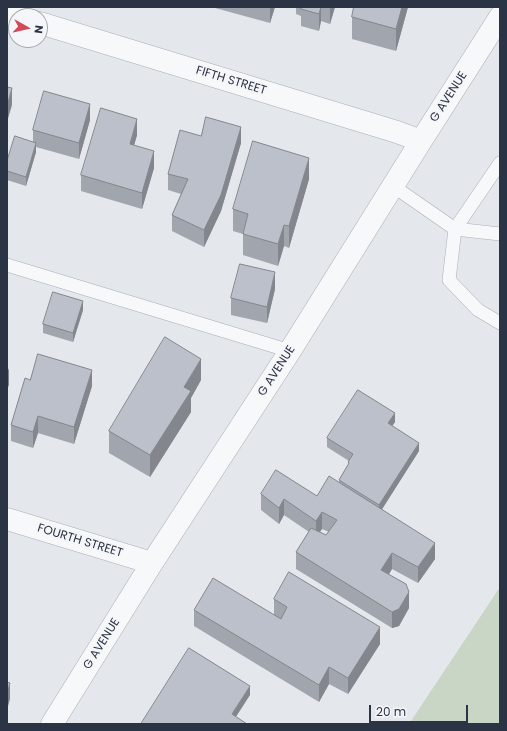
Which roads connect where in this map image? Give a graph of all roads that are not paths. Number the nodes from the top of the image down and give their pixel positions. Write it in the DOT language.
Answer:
graph roads {
  1 [pos="500,18"];
  2 [pos="48,25"];
  3 [pos="421,141"];
  4 [pos="500,163"];
  5 [pos="393,186"];
  6 [pos="455,229"];
  7 [pos="500,234"];
  8 [pos="7,265"];
  9 [pos="500,323"];
  10 [pos="290,351"];
  11 [pos="7,519"];
  12 [pos="152,563"];
  13 [pos="52,724"];
  1 -- 3 [label="street, G AVENUE"];
  2 -- 3 [label="street, FIFTH STREET"];
  3 -- 5 [label="street, G AVENUE"];
  4 -- 6 [label="lane"];
  5 -- 6 [label="lane"];
  5 -- 10 [label="street, G AVENUE"];
  6 -- 7 [label="lane"];
  6 -- 9 [label="lane"];
  8 -- 10 [label="lane"];
  10 -- 12 [label="street, G AVENUE"];
  11 -- 12 [label="street, FOURTH STREET"];
  12 -- 13 [label="street, G AVENUE"];
}
